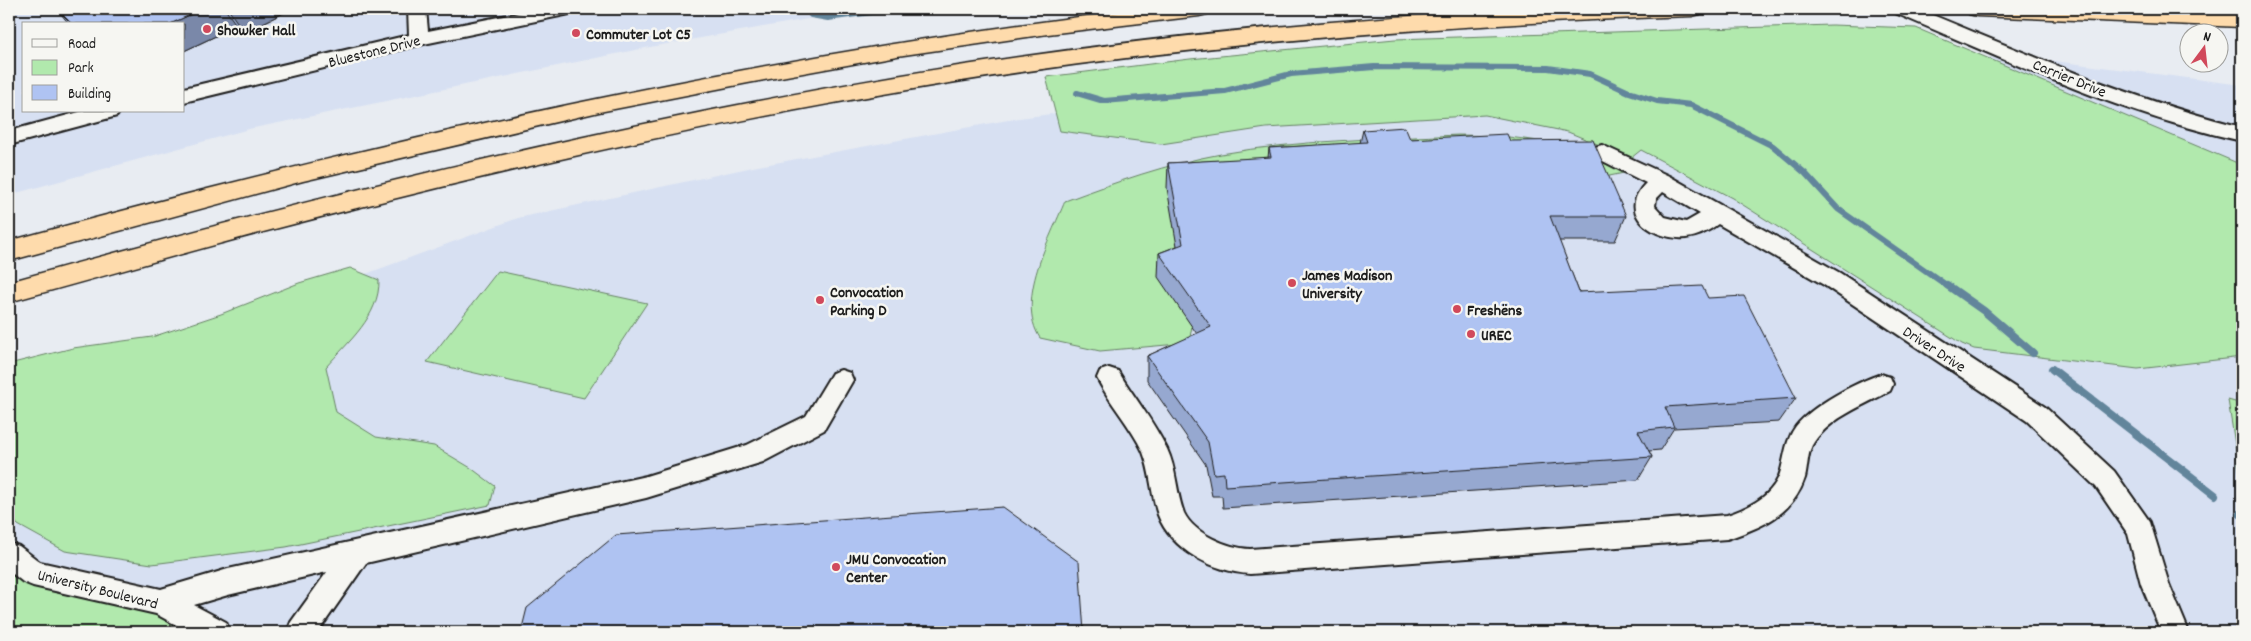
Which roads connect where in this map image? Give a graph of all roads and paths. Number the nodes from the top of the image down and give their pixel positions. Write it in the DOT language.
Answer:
graph roads {
  1 [pos="417,9"];
  2 [pos="565,9"];
  3 [pos="1199,9"];
  4 [pos="1692,9"];
  5 [pos="1902,9"];
  6 [pos="1977,9"];
  7 [pos="2242,20"];
  8 [pos="419,39"];
  9 [pos="185,95"];
  10 [pos="106,112"];
  11 [pos="2233,132"];
  12 [pos="9,138"];
  13 [pos="2242,149"];
  14 [pos="1602,152"];
  15 [pos="1661,181"];
  16 [pos="1717,212"];
  17 [pos="9,251"];
  18 [pos="9,292"];
  19 [pos="1109,378"];
  20 [pos="841,380"];
  21 [pos="1881,384"];
  22 [pos="357,553"];
  23 [pos="9,556"];
  24 [pos="161,602"];
  25 [pos="216,632"];
  26 [pos="301,632"];
  27 [pos="2175,632"];
  1 -- 8 [label="street"];
  2 -- 8 [label="street, Bluestone Drive"];
  3 -- 17 [label="highway"];
  4 -- 18 [label="highway"];
  5 -- 11 [label="street, Carrier Drive"];
  6 -- 7 [label="highway"];
  8 -- 9 [label="street, Bluestone Drive"];
  10 -- 12 [label="street"];
  11 -- 13 [label="street"];
  14 -- 15 [label="street, Driver Drive"];
  15 -- 16 [label="street, Driver Drive"];
  15 -- 16 [label="street"];
  16 -- 27 [label="street, Driver Drive"];
  19 -- 21 [label="street"];
  20 -- 22 [label="street"];
  22 -- 24 [label="street"];
  22 -- 26 [label="street"];
  23 -- 24 [label="street, University Boulevard"];
  24 -- 25 [label="street, University Boulevard"];
}
